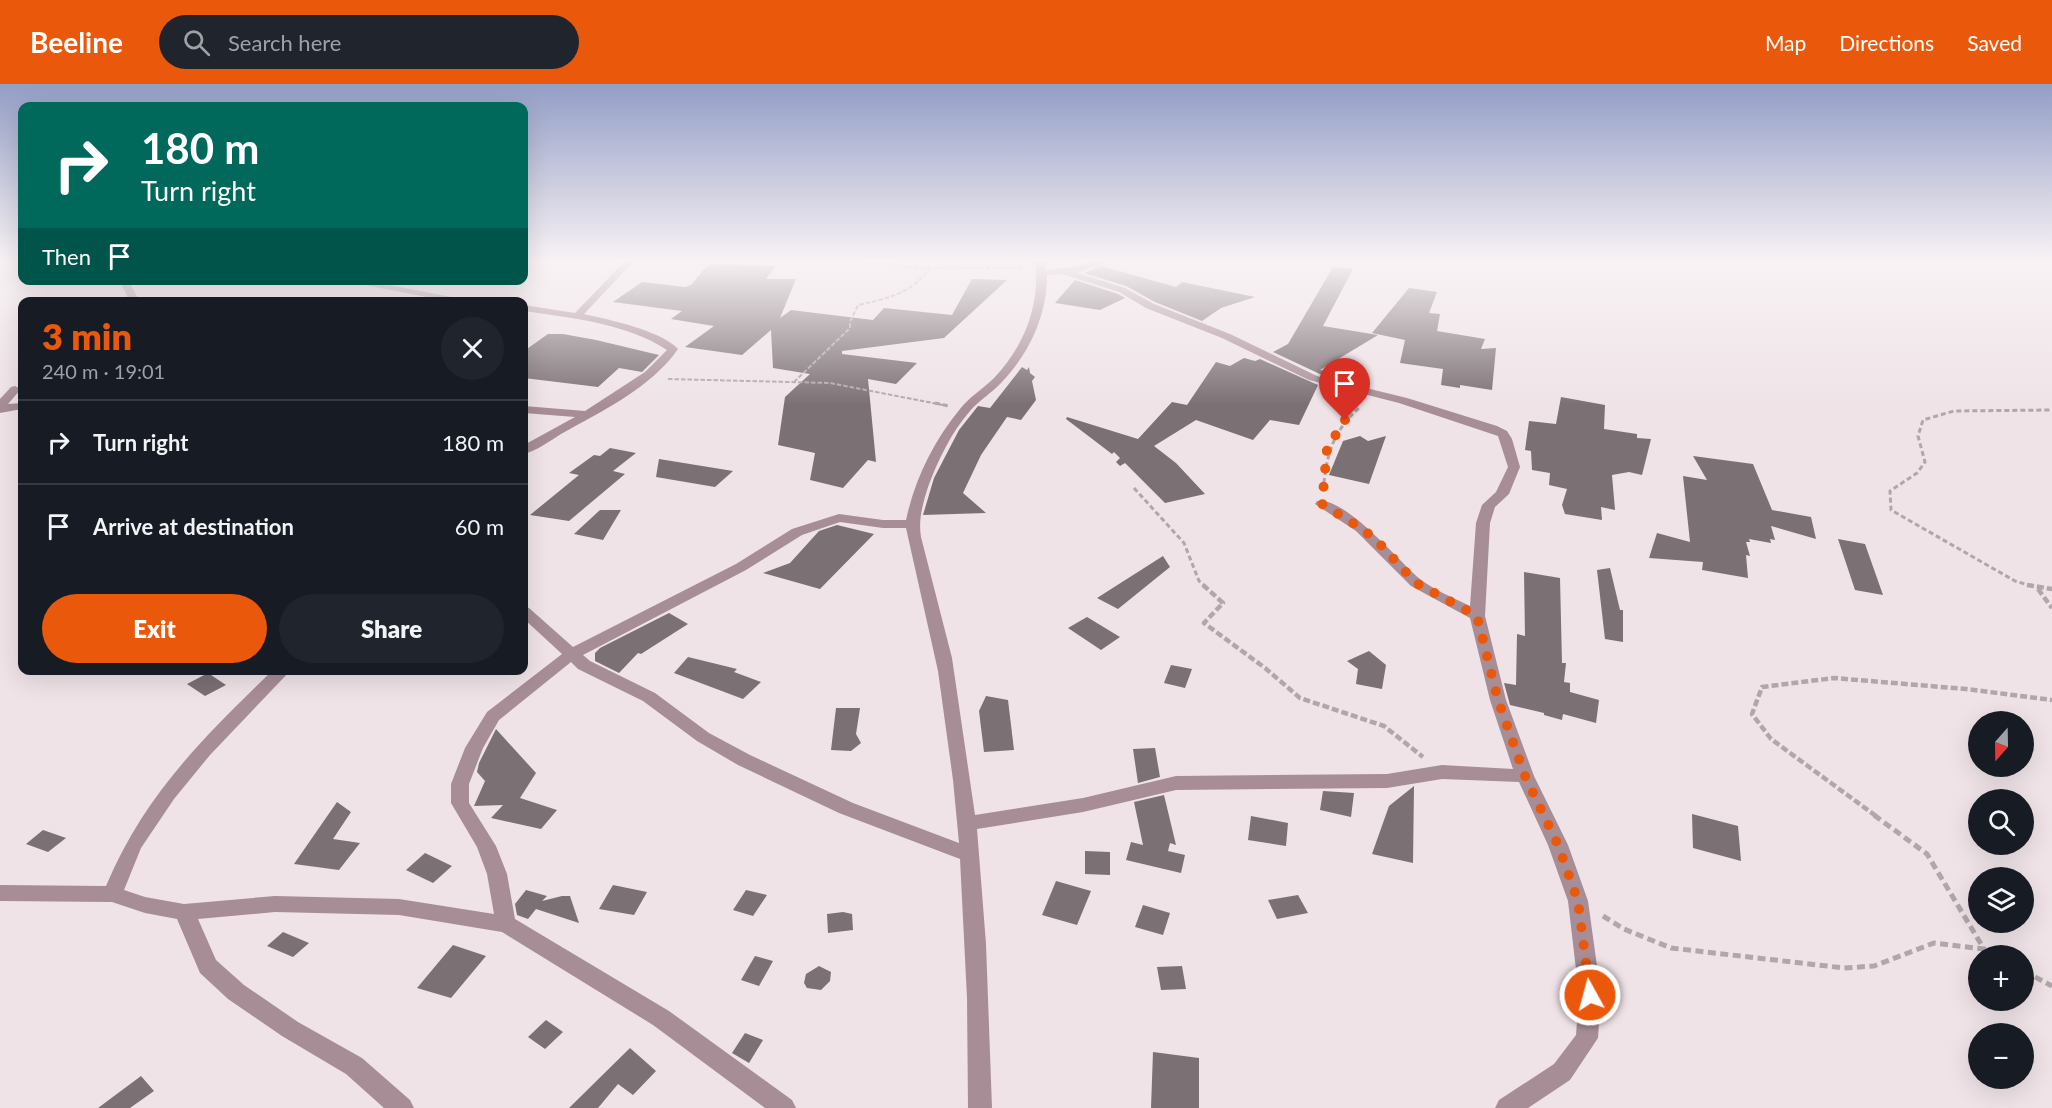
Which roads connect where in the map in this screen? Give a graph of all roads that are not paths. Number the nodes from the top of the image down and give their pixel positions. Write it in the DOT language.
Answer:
graph roads {
  1 [pos="530,309"];
  2 [pos="584,309"];
  3 [pos="1037,309"];
  4 [pos="1157,309"];
  5 [pos="578,315"];
  6 [pos="15,389"];
  7 [pos="18,406"];
  8 [pos="0,407"];
  9 [pos="528,409"];
  10 [pos="585,414"];
  11 [pos="528,448"];
  12 [pos="1322,504"];
  13 [pos="912,524"];
  14 [pos="528,615"];
  15 [pos="1477,616"];
  16 [pos="572,654"];
  17 [pos="278,675"];
  18 [pos="1525,776"];
  19 [pos="966,824"];
  20 [pos="970,855"];
  21 [pos="0,893"];
  22 [pos="112,894"];
  23 [pos="184,912"];
  24 [pos="506,924"];
  25 [pos="402,1108"];
  26 [pos="784,1108"];
  27 [pos="980,1108"];
  28 [pos="1507,1108"];
  1 -- 5 [label="street"];
  2 -- 5 [label="street"];
  3 -- 13 [label="street"];
  4 -- 15 [label="street"];
  5 -- 10 [label="street"];
  6 -- 8 [label="street"];
  7 -- 8 [label="street"];
  9 -- 10 [label="street"];
  10 -- 11 [label="street"];
  12 -- 15 [label="street"];
  13 -- 16 [label="street"];
  13 -- 19 [label="street"];
  14 -- 16 [label="street"];
  15 -- 18 [label="street"];
  16 -- 20 [label="street"];
  16 -- 24 [label="street"];
  17 -- 22 [label="street"];
  18 -- 19 [label="street"];
  18 -- 28 [label="street"];
  19 -- 20 [label="street"];
  20 -- 27 [label="street"];
  21 -- 22 [label="street"];
  22 -- 23 [label="street"];
  23 -- 24 [label="street"];
  23 -- 25 [label="street"];
  24 -- 26 [label="street"];
}
